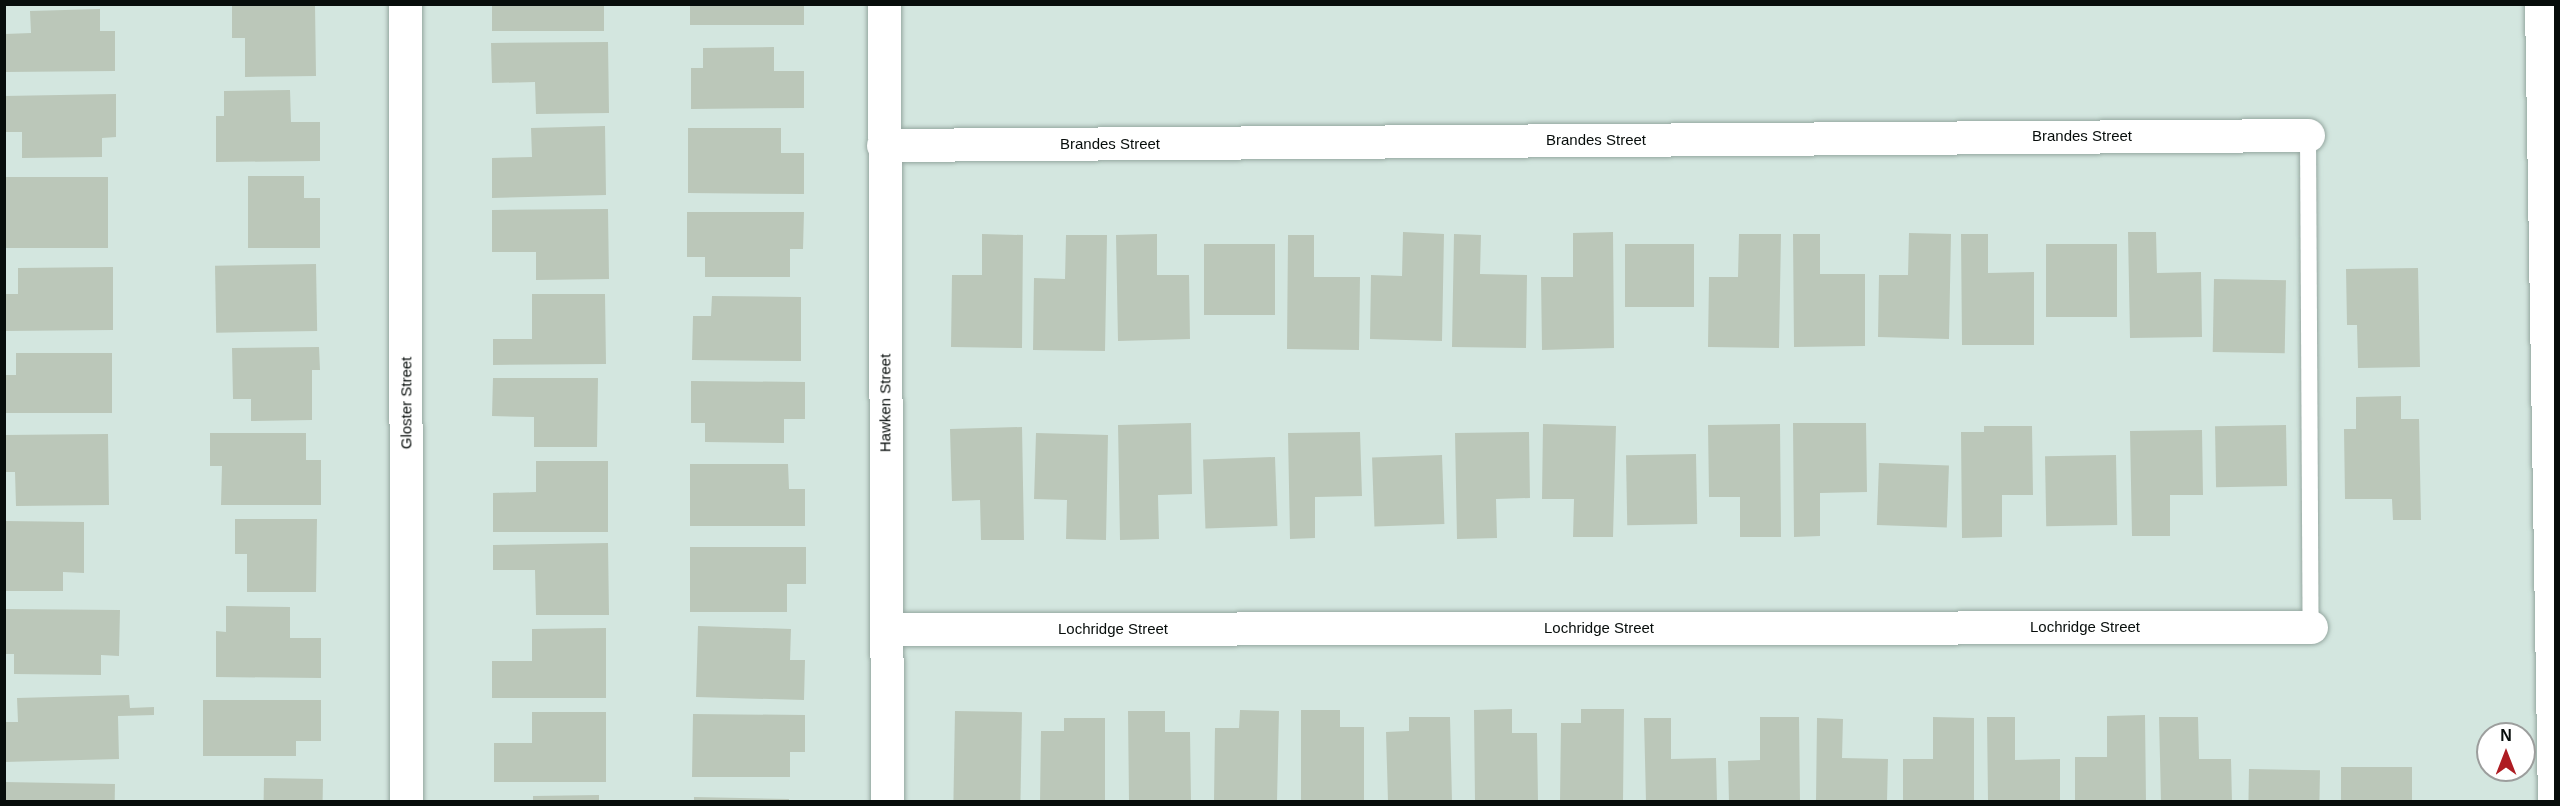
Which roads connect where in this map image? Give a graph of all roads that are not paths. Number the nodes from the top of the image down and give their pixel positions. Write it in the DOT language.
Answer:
graph roads {
  1 [pos="405,4"];
  2 [pos="884,4"];
  3 [pos="2541,4"];
  4 [pos="2308,135"];
  5 [pos="884,146"];
  6 [pos="2311,627"];
  7 [pos="886,629"];
  8 [pos="2554,706"];
  9 [pos="406,801"];
  10 [pos="887,801"];
  11 [pos="2554,801"];
  1 -- 9 [label="street, Gloster Street"];
  2 -- 5 [label="street, Hawken Street"];
  3 -- 8 [label="street"];
  4 -- 5 [label="street, Brandes Street"];
  4 -- 6 [label="lane"];
  5 -- 7 [label="street, Hawken Street"];
  6 -- 7 [label="street, Lochridge Street"];
  7 -- 10 [label="street, Hawken Street"];
  8 -- 11 [label="street"];
}
